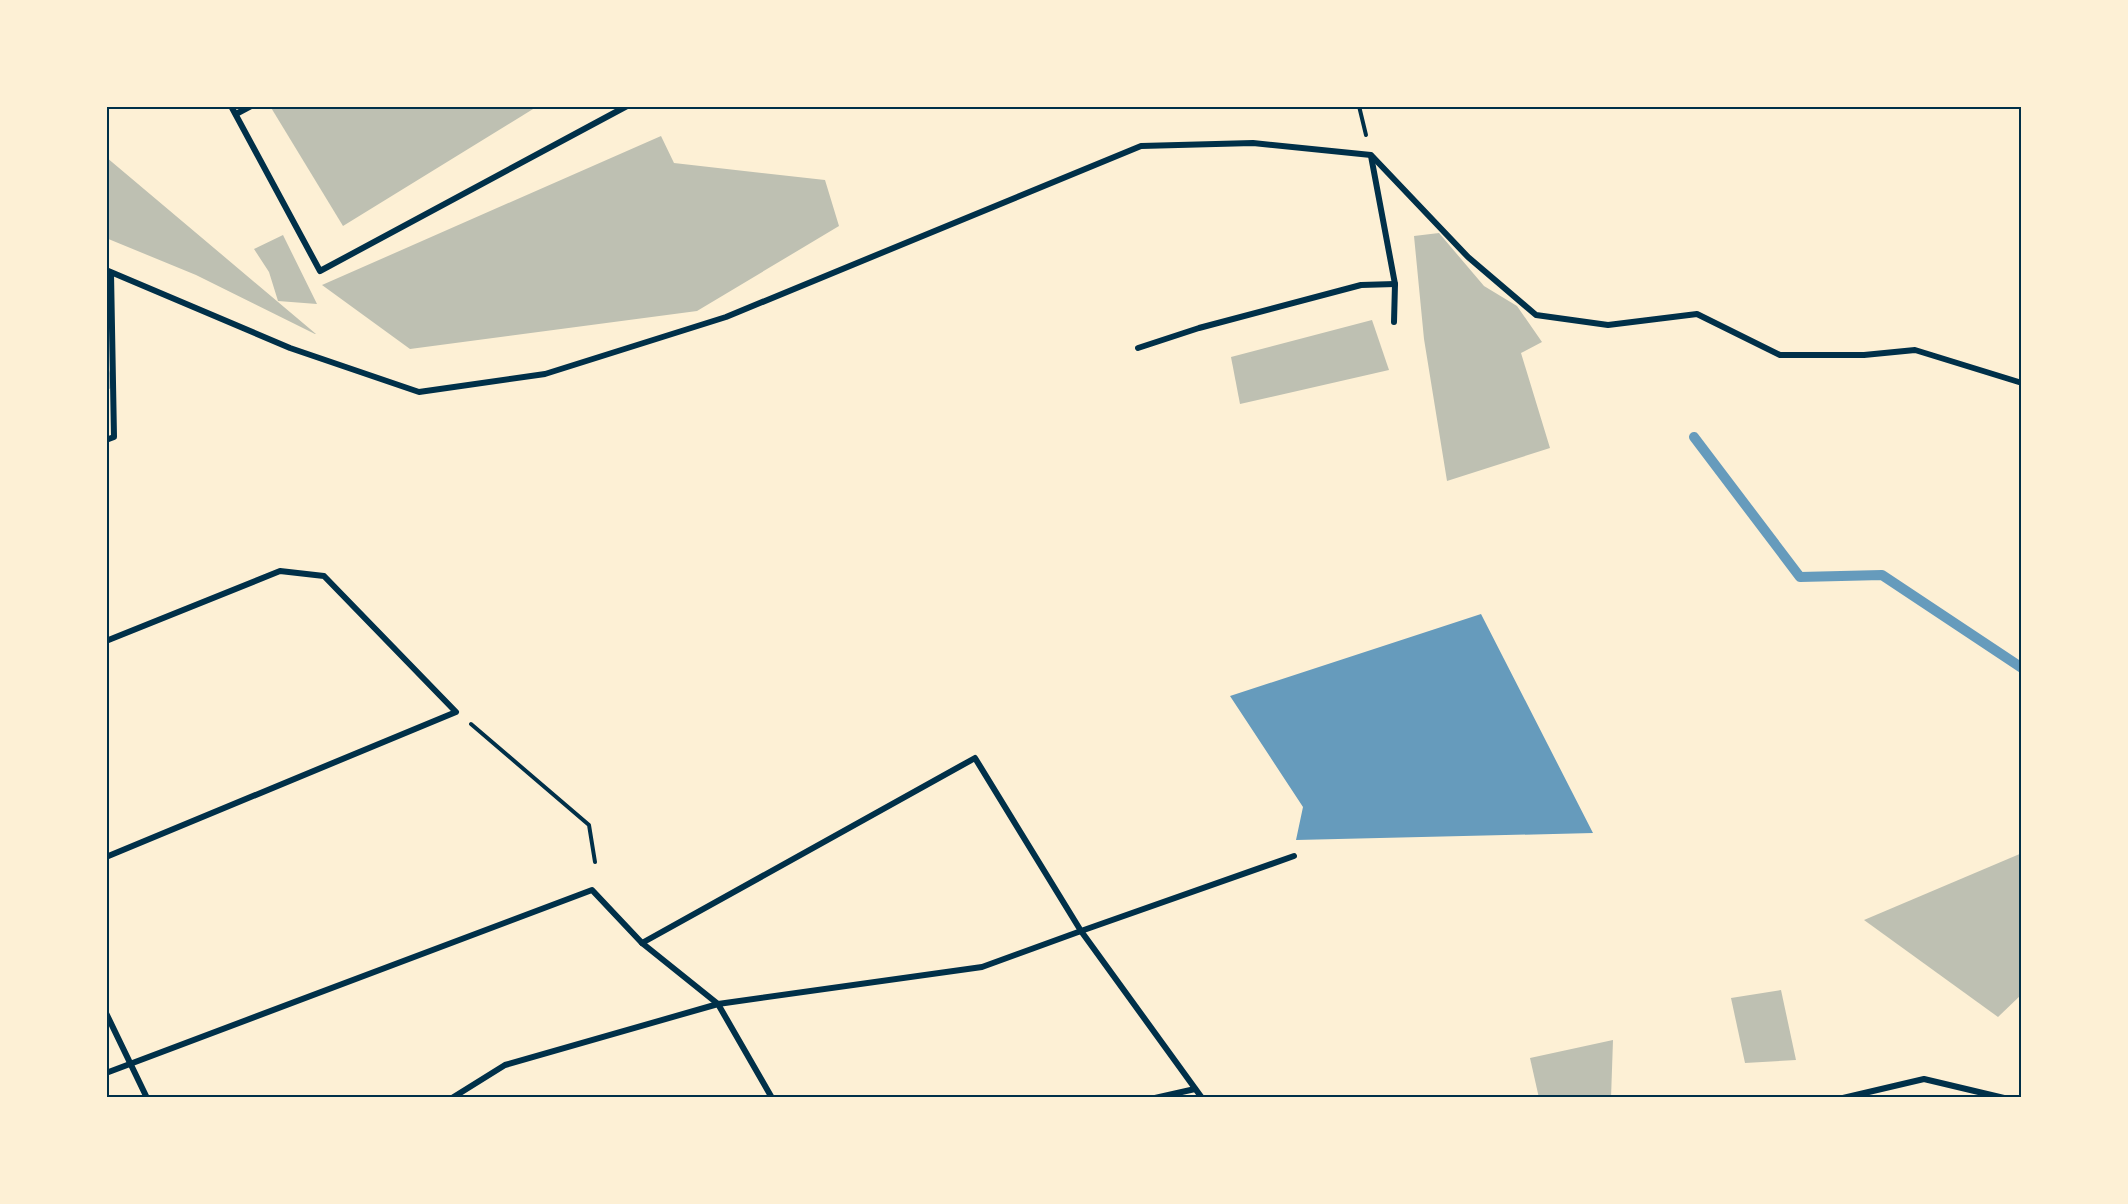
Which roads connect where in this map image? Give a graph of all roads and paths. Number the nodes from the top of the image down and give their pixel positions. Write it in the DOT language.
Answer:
graph roads {
  1 [pos="231,106"];
  2 [pos="251,106"];
  3 [pos="627,106"];
  4 [pos="1359,106"];
  5 [pos="236,114"];
  6 [pos="1371,155"];
  7 [pos="109,272"];
  8 [pos="1395,284"];
  9 [pos="1394,322"];
  10 [pos="1138,348"];
  11 [pos="2022,383"];
  12 [pos="106,440"];
  13 [pos="106,640"];
  14 [pos="456,712"];
  15 [pos="1294,856"];
  16 [pos="106,857"];
  17 [pos="595,862"];
  18 [pos="1081,931"];
  19 [pos="642,943"];
  20 [pos="718,1004"];
  21 [pos="106,1013"];
  22 [pos="133,1065"];
  23 [pos="106,1073"];
  24 [pos="1195,1089"];
  25 [pos="147,1098"];
  26 [pos="452,1098"];
  27 [pos="772,1098"];
  28 [pos="1155,1098"];
  29 [pos="1202,1098"];
  30 [pos="1843,1098"];
  31 [pos="2004,1098"];
  1 -- 5 [label="street"];
  2 -- 5 [label="street"];
  3 -- 5 [label="street"];
  4 -- 6 [label="path"];
  6 -- 7 [label="street"];
  6 -- 8 [label="street"];
  6 -- 11 [label="street"];
  7 -- 12 [label="street"];
  8 -- 9 [label="street"];
  8 -- 10 [label="street"];
  13 -- 14 [label="street"];
  14 -- 16 [label="street"];
  14 -- 17 [label="path"];
  15 -- 18 [label="street"];
  18 -- 19 [label="street"];
  18 -- 20 [label="street"];
  18 -- 24 [label="street"];
  19 -- 20 [label="street"];
  19 -- 22 [label="street"];
  20 -- 26 [label="street"];
  20 -- 27 [label="street"];
  21 -- 22 [label="street"];
  22 -- 23 [label="street"];
  22 -- 25 [label="street"];
  24 -- 28 [label="street"];
  24 -- 29 [label="street"];
  30 -- 31 [label="street"];
}
